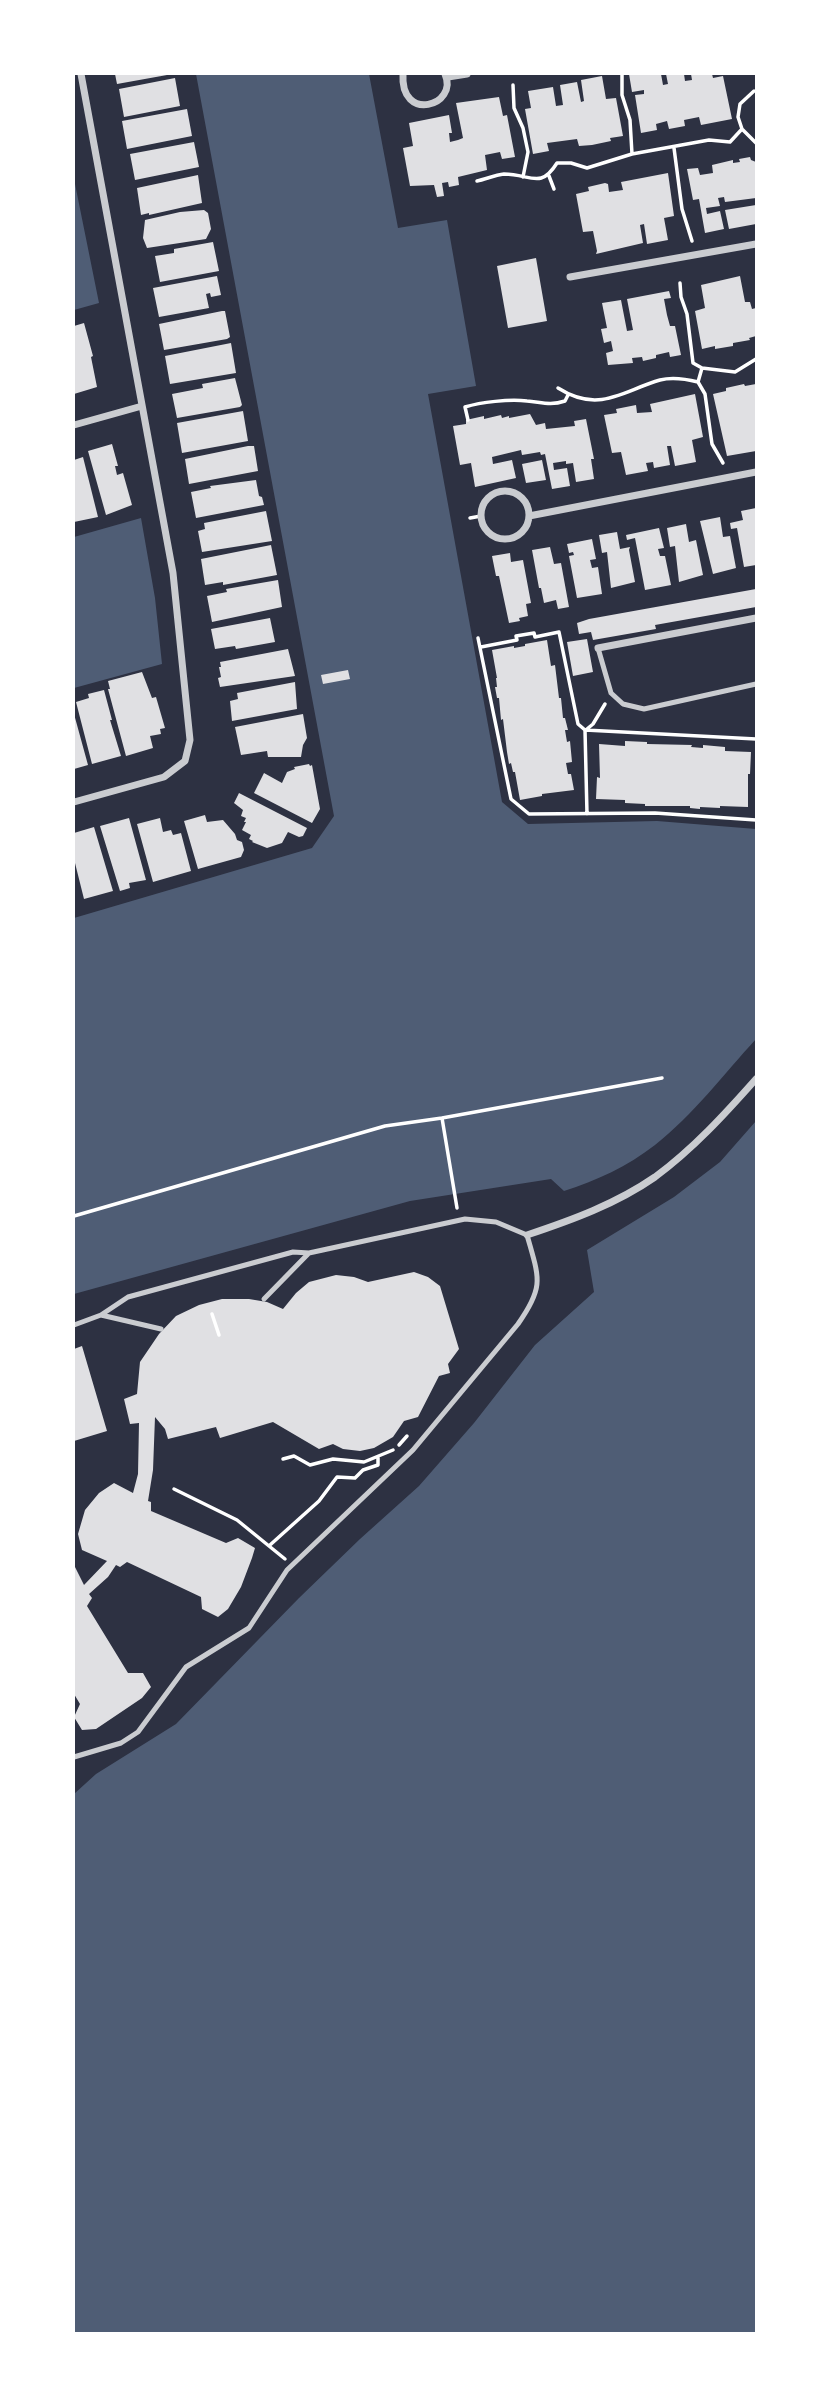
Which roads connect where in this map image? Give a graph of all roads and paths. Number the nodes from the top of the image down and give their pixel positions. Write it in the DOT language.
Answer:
graph roads {
  1 [pos="81,74"];
  2 [pos="403,74"];
  3 [pos="467,74"];
  4 [pos="622,74"];
  5 [pos="447,75"];
  6 [pos="513,85"];
  7 [pos="754,91"];
  8 [pos="743,129"];
  9 [pos="757,143"];
  10 [pos="674,148"];
  11 [pos="632,154"];
  12 [pos="549,176"];
  13 [pos="523,177"];
  14 [pos="477,181"];
  15 [pos="554,189"];
  16 [pos="692,241"];
  17 [pos="757,244"];
  18 [pos="570,277"];
  19 [pos="680,283"];
  20 [pos="757,359"];
  21 [pos="702,368"];
  22 [pos="698,382"];
  23 [pos="558,388"];
  24 [pos="568,395"];
  25 [pos="142,406"];
  26 [pos="468,419"];
  27 [pos="74,425"];
  28 [pos="723,463"];
  29 [pos="757,472"];
  30 [pos="481,516"];
  31 [pos="529,516"];
  32 [pos="470,517"];
  33 [pos="757,618"];
  34 [pos="478,638"];
  35 [pos="480,647"];
  36 [pos="598,648"];
  37 [pos="757,684"];
  38 [pos="611,693"];
  39 [pos="585,730"];
  40 [pos="757,739"];
  41 [pos="74,802"];
  42 [pos="587,814"];
  43 [pos="757,820"];
  44 [pos="662,1078"];
  45 [pos="757,1079"];
  46 [pos="442,1118"];
  47 [pos="457,1208"];
  48 [pos="74,1216"];
  49 [pos="527,1235"];
  50 [pos="309,1253"];
  51 [pos="264,1298"];
  52 [pos="212,1314"];
  53 [pos="101,1315"];
  54 [pos="74,1325"];
  55 [pos="161,1329"];
  56 [pos="219,1335"];
  57 [pos="407,1436"];
  58 [pos="283,1458"];
  59 [pos="378,1458"];
  60 [pos="174,1489"];
  61 [pos="270,1545"];
  62 [pos="292,1565"];
  63 [pos="74,1757"];
  1 -- 25 [label="street"];
  2 -- 5 [label="street"];
  3 -- 5 [label="street"];
  4 -- 11 [label="path"];
  6 -- 13 [label="path"];
  7 -- 8 [label="path"];
  8 -- 9 [label="path"];
  8 -- 10 [label="path"];
  10 -- 11 [label="path"];
  10 -- 16 [label="path"];
  11 -- 12 [label="path"];
  12 -- 13 [label="path"];
  12 -- 15 [label="path"];
  13 -- 14 [label="path"];
  17 -- 18 [label="street"];
  19 -- 21 [label="path"];
  20 -- 21 [label="path"];
  21 -- 22 [label="path"];
  22 -- 24 [label="path"];
  22 -- 28 [label="path"];
  23 -- 24 [label="path"];
  24 -- 26 [label="path"];
  25 -- 27 [label="street"];
  25 -- 41 [label="street"];
  29 -- 31 [label="street"];
  30 -- 31 [label="street"];
  30 -- 31 [label="street"];
  30 -- 32 [label="path"];
  33 -- 36 [label="street"];
  34 -- 35 [label="path"];
  35 -- 39 [label="path"];
  35 -- 42 [label="path"];
  36 -- 38 [label="lane"];
  37 -- 38 [label="lane"];
  38 -- 39 [label="path"];
  39 -- 40 [label="path"];
  39 -- 42 [label="path"];
  42 -- 43 [label="path"];
  44 -- 46 [label="path"];
  45 -- 49 [label="street"];
  46 -- 47 [label="path"];
  46 -- 48 [label="path"];
  49 -- 50 [label="lane"];
  49 -- 62 [label="lane"];
  50 -- 51 [label="lane"];
  50 -- 53 [label="lane"];
  52 -- 56 [label="path"];
  53 -- 54 [label="lane"];
  53 -- 55 [label="lane"];
  57 -- 59 [label="path"];
  58 -- 59 [label="path"];
  59 -- 61 [label="path"];
  60 -- 61 [label="path"];
  61 -- 62 [label="path"];
  62 -- 63 [label="lane"];
}
